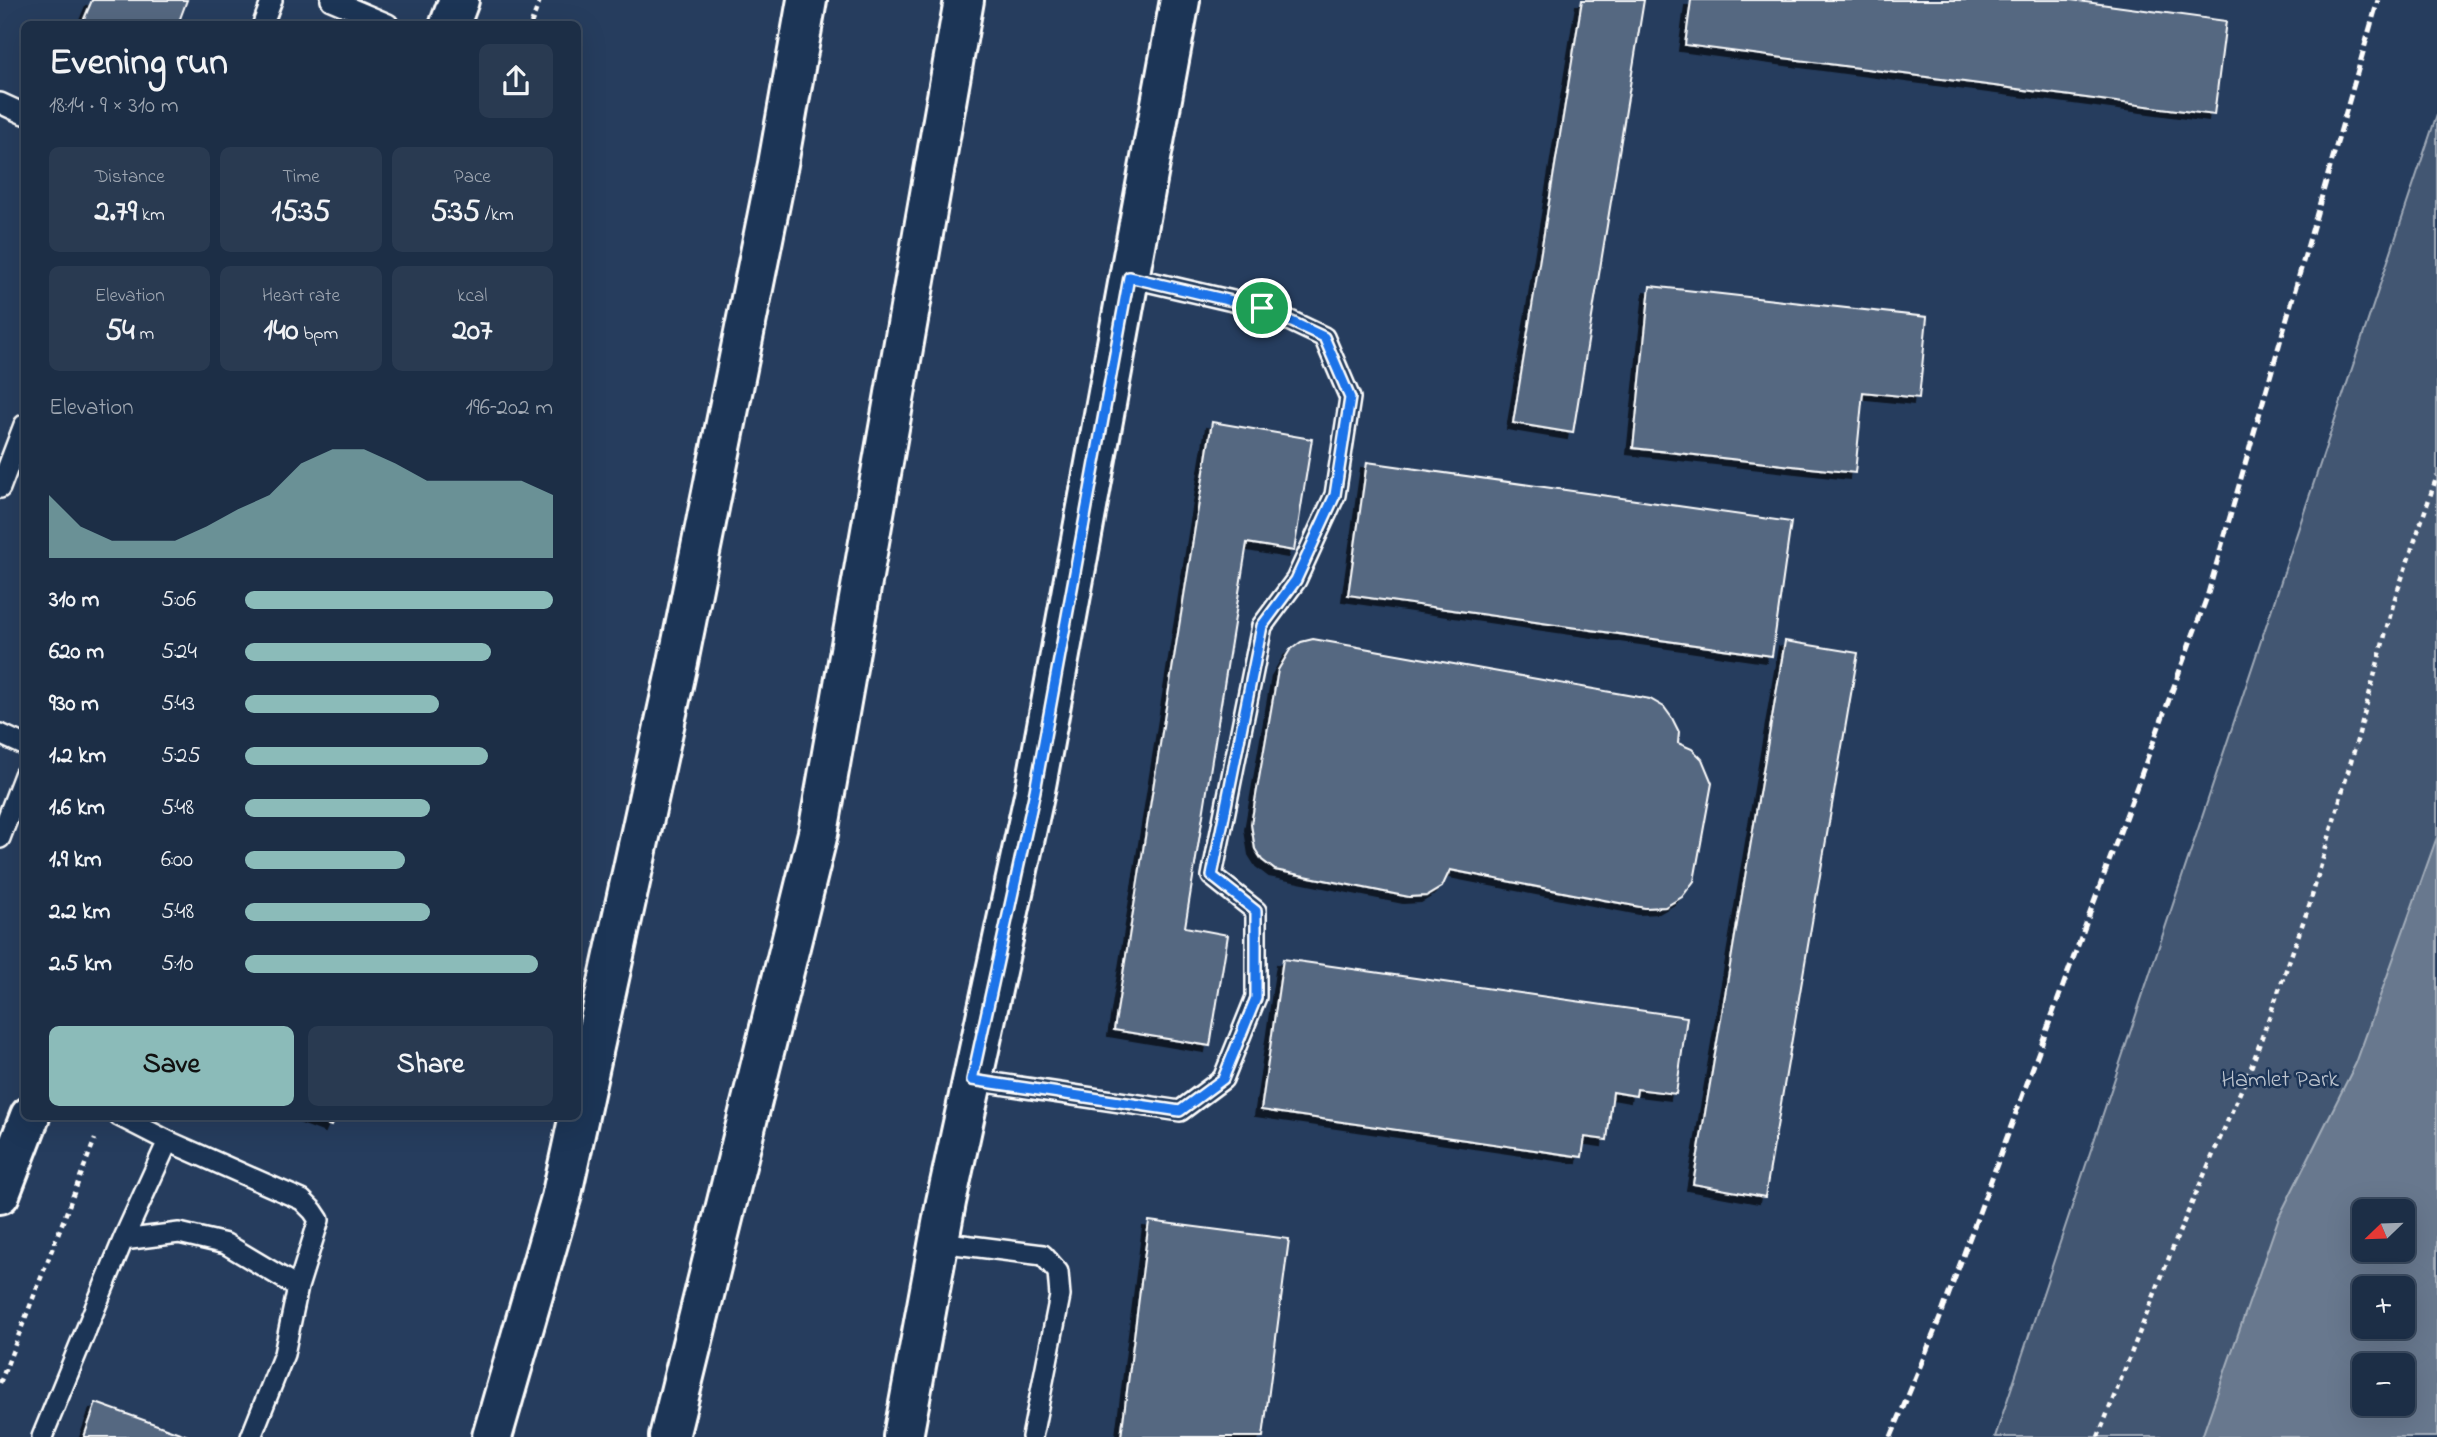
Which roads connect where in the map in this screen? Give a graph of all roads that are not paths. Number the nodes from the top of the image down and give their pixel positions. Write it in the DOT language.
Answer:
graph roads {
  1 [pos="272,0"];
  2 [pos="331,0"];
  3 [pos="459,0"];
  4 [pos="807,0"];
  5 [pos="964,0"];
  6 [pos="1180,0"];
  7 [pos="265,21"];
  8 [pos="381,21"];
  9 [pos="451,21"];
  10 [pos="0,103"];
  11 [pos="21,113"];
  12 [pos="1129,277"];
  13 [pos="21,433"];
  14 [pos="0,488"];
  15 [pos="0,734"];
  16 [pos="21,744"];
  17 [pos="21,783"];
  18 [pos="0,838"];
  19 [pos="972,1080"];
  20 [pos="581,1106"];
  21 [pos="28,1120"];
  22 [pos="127,1120"];
  23 [pos="578,1120"];
  24 [pos="168,1141"];
  25 [pos="4,1173"];
  26 [pos="122,1240"];
  27 [pos="939,1242"];
  28 [pos="298,1287"];
  29 [pos="42,1437"];
  30 [pos="251,1437"];
  31 [pos="492,1437"];
  32 [pos="669,1437"];
  33 [pos="904,1437"];
  34 [pos="1032,1437"];
  1 -- 7 [label="lane"];
  2 -- 8 [label="lane"];
  3 -- 9 [label="main road"];
  4 -- 20 [label="main road"];
  5 -- 32 [label="main road"];
  6 -- 12 [label="main road"];
  10 -- 11 [label="lane"];
  12 -- 19 [label="main road"];
  12 -- 19 [label="lane"];
  13 -- 14 [label="lane"];
  15 -- 16 [label="lane"];
  17 -- 18 [label="lane"];
  19 -- 27 [label="main road"];
  21 -- 25 [label="main road"];
  22 -- 24 [label="lane"];
  23 -- 31 [label="main road"];
  24 -- 26 [label="lane"];
  24 -- 28 [label="lane"];
  26 -- 28 [label="lane"];
  26 -- 29 [label="lane"];
  27 -- 33 [label="main road"];
  27 -- 34 [label="lane"];
  28 -- 30 [label="lane"];
}
